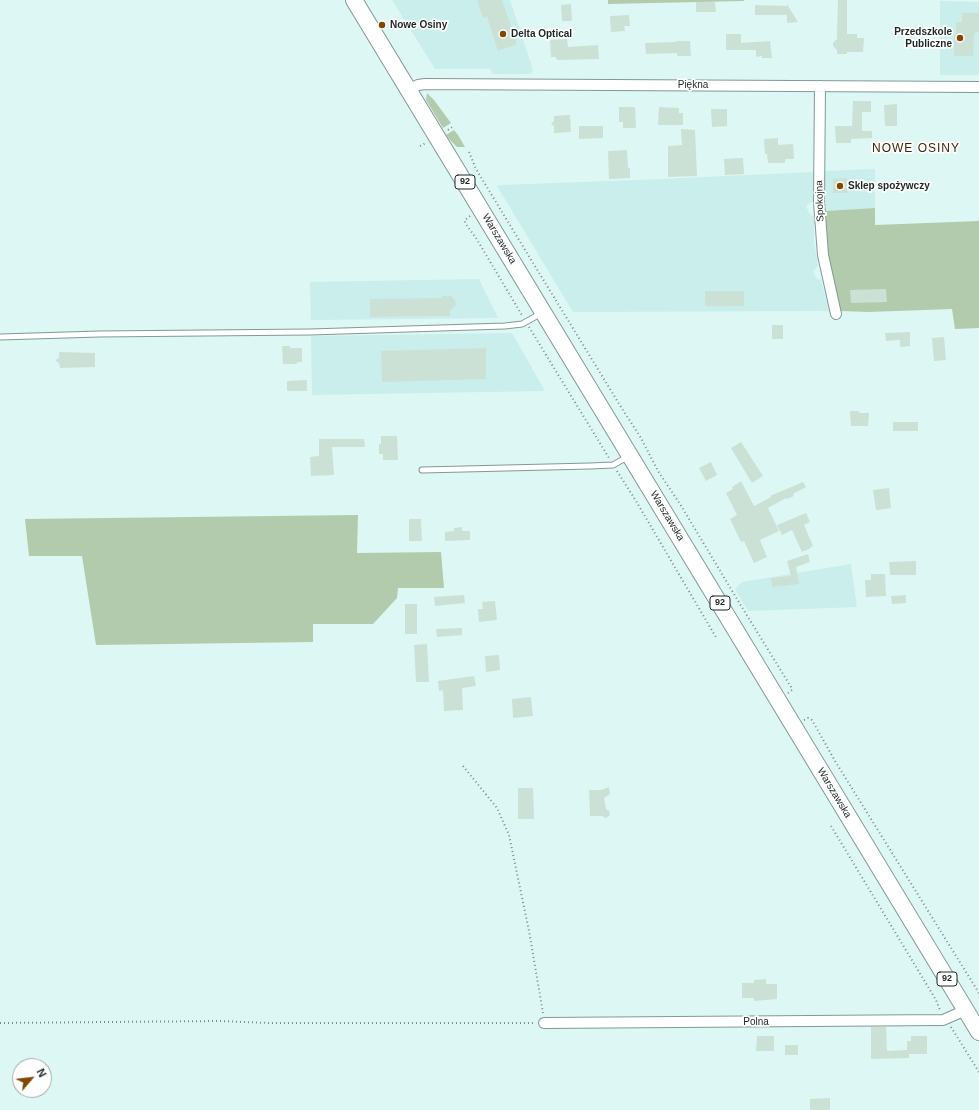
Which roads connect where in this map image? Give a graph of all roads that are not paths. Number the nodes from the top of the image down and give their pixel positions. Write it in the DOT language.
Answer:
graph roads {
  1 [pos="354,0"];
  2 [pos="820,86"];
  3 [pos="979,87"];
  4 [pos="408,90"];
  5 [pos="544,312"];
  6 [pos="836,314"];
  7 [pos="0,337"];
  8 [pos="630,455"];
  9 [pos="422,470"];
  10 [pos="966,1010"];
  11 [pos="544,1023"];
  12 [pos="978,1027"];
  1 -- 4 [label="main road, Warszawska / 92"];
  2 -- 3 [label="street, Piękna"];
  2 -- 4 [label="street, Piękna"];
  2 -- 6 [label="street, Spokojna"];
  4 -- 5 [label="main road, Warszawska / 92"];
  5 -- 7 [label="lane"];
  5 -- 8 [label="main road, Warszawska / 92"];
  8 -- 9 [label="lane"];
  8 -- 10 [label="main road, Warszawska / 92"];
  10 -- 11 [label="street, Polna"];
  10 -- 12 [label="main road, Warszawska / 92"];
}
